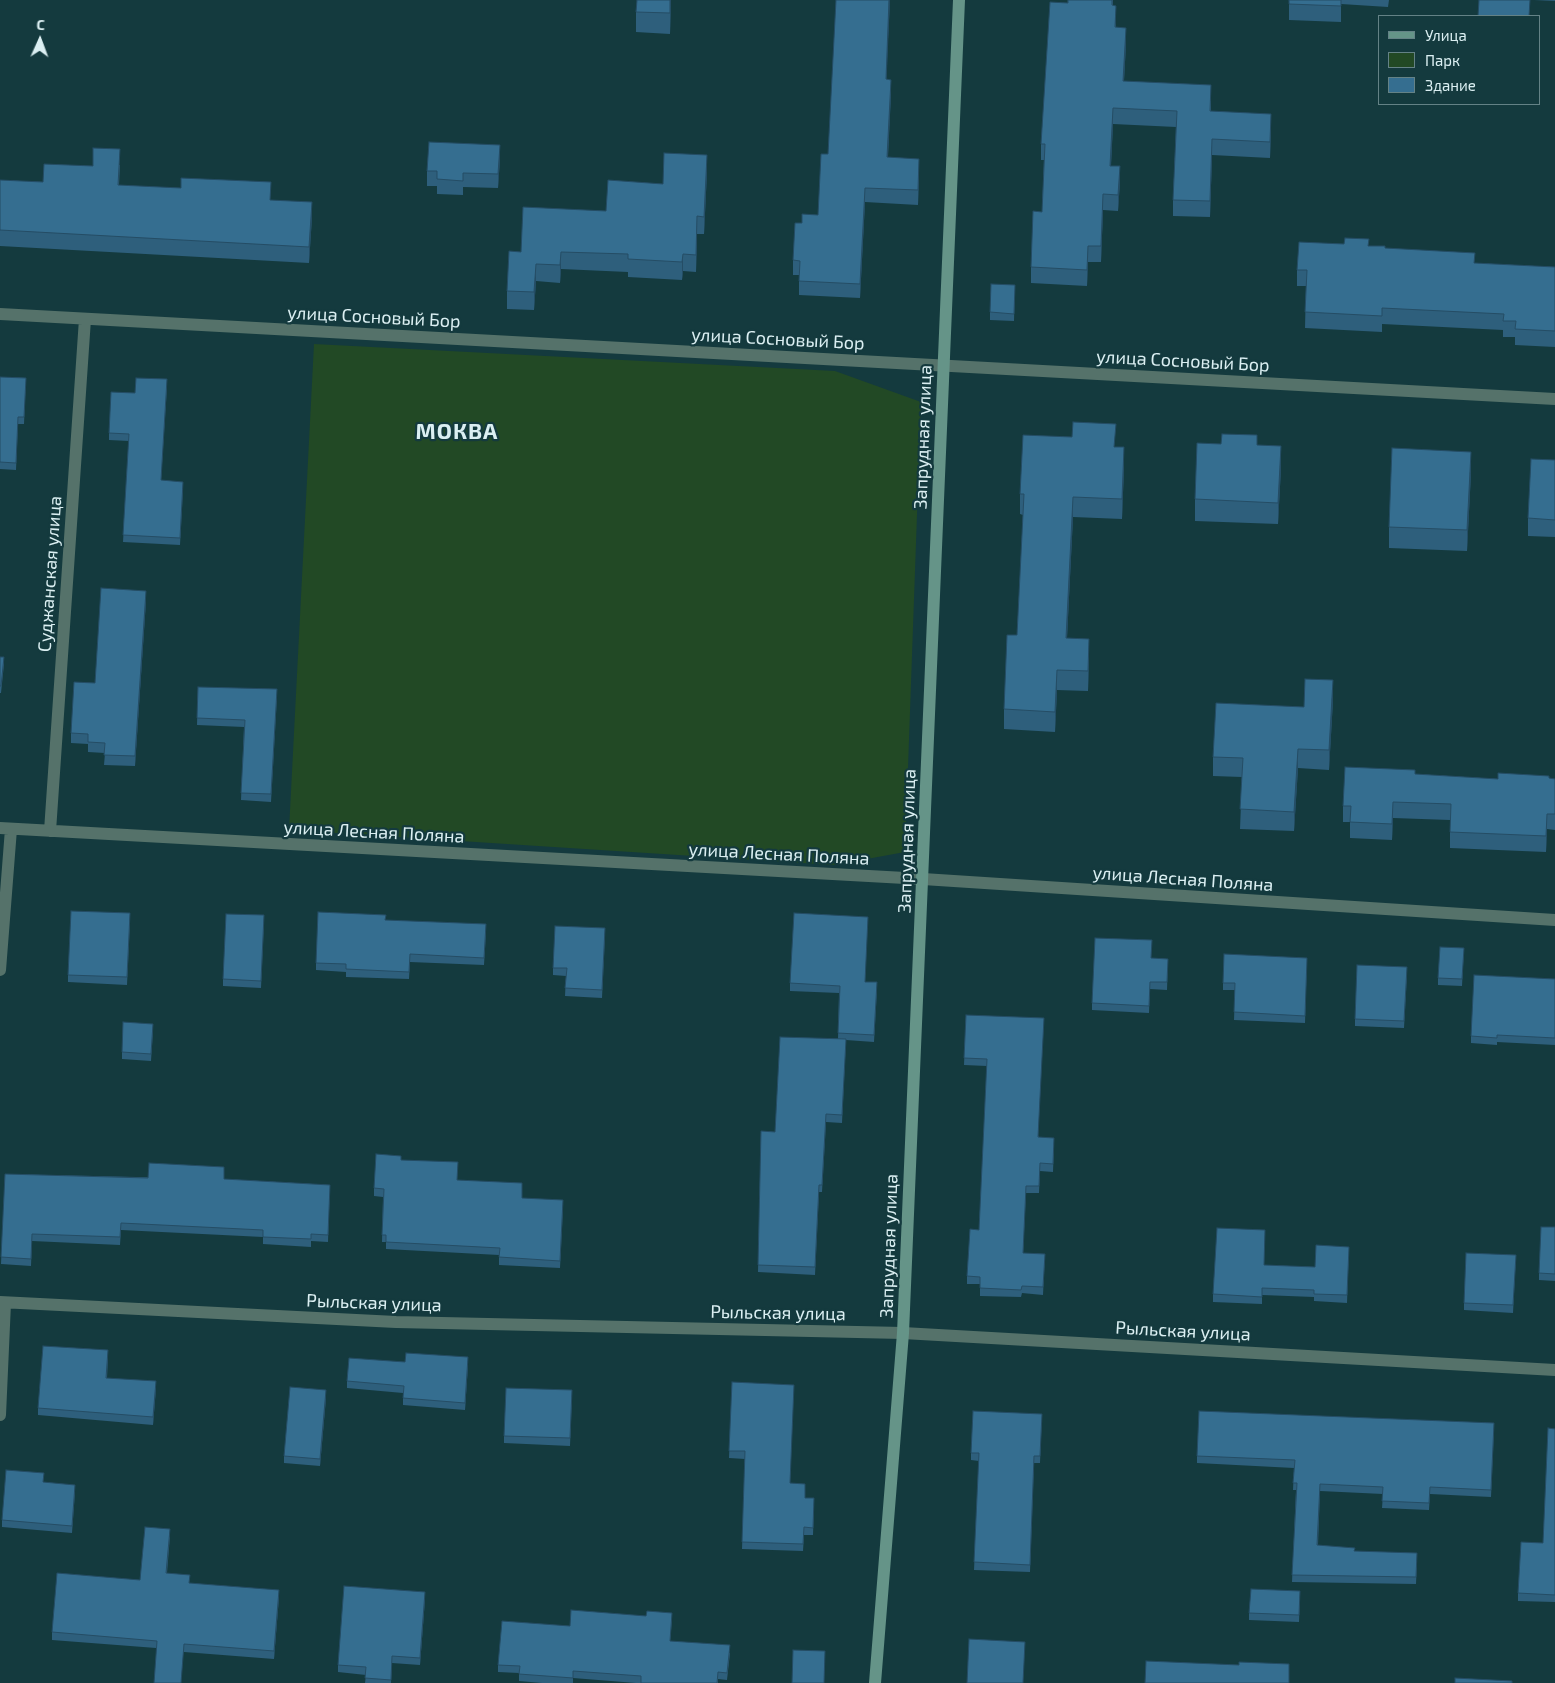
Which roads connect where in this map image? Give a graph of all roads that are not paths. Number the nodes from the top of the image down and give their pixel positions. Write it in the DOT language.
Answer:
graph roads {
  1 [pos="959,0"];
  2 [pos="0,314"];
  3 [pos="85,319"];
  4 [pos="944,366"];
  5 [pos="1555,399"];
  6 [pos="6,829"];
  7 [pos="50,831"];
  8 [pos="923,879"];
  9 [pos="1555,920"];
  10 [pos="0,970"];
  11 [pos="2,1302"];
  12 [pos="903,1333"];
  13 [pos="1555,1370"];
  14 [pos="0,1415"];
  15 [pos="876,1683"];
  1 -- 4 [label="street, Запрудная улица"];
  2 -- 3 [label="street, улица Сосновый Бор"];
  3 -- 4 [label="street, улица Сосновый Бор"];
  3 -- 7 [label="street, Суджанская улица"];
  4 -- 5 [label="street, улица Сосновый Бор"];
  4 -- 8 [label="street, Запрудная улица"];
  6 -- 7 [label="street, улица Лесная Поляна"];
  6 -- 10 [label="street"];
  7 -- 8 [label="street, улица Лесная Поляна"];
  8 -- 9 [label="street, улица Лесная Поляна"];
  8 -- 12 [label="street, Запрудная улица"];
  11 -- 12 [label="street, Рыльская улица"];
  11 -- 14 [label="street"];
  12 -- 13 [label="street, Рыльская улица"];
  12 -- 15 [label="street, Запрудная улица"];
}
